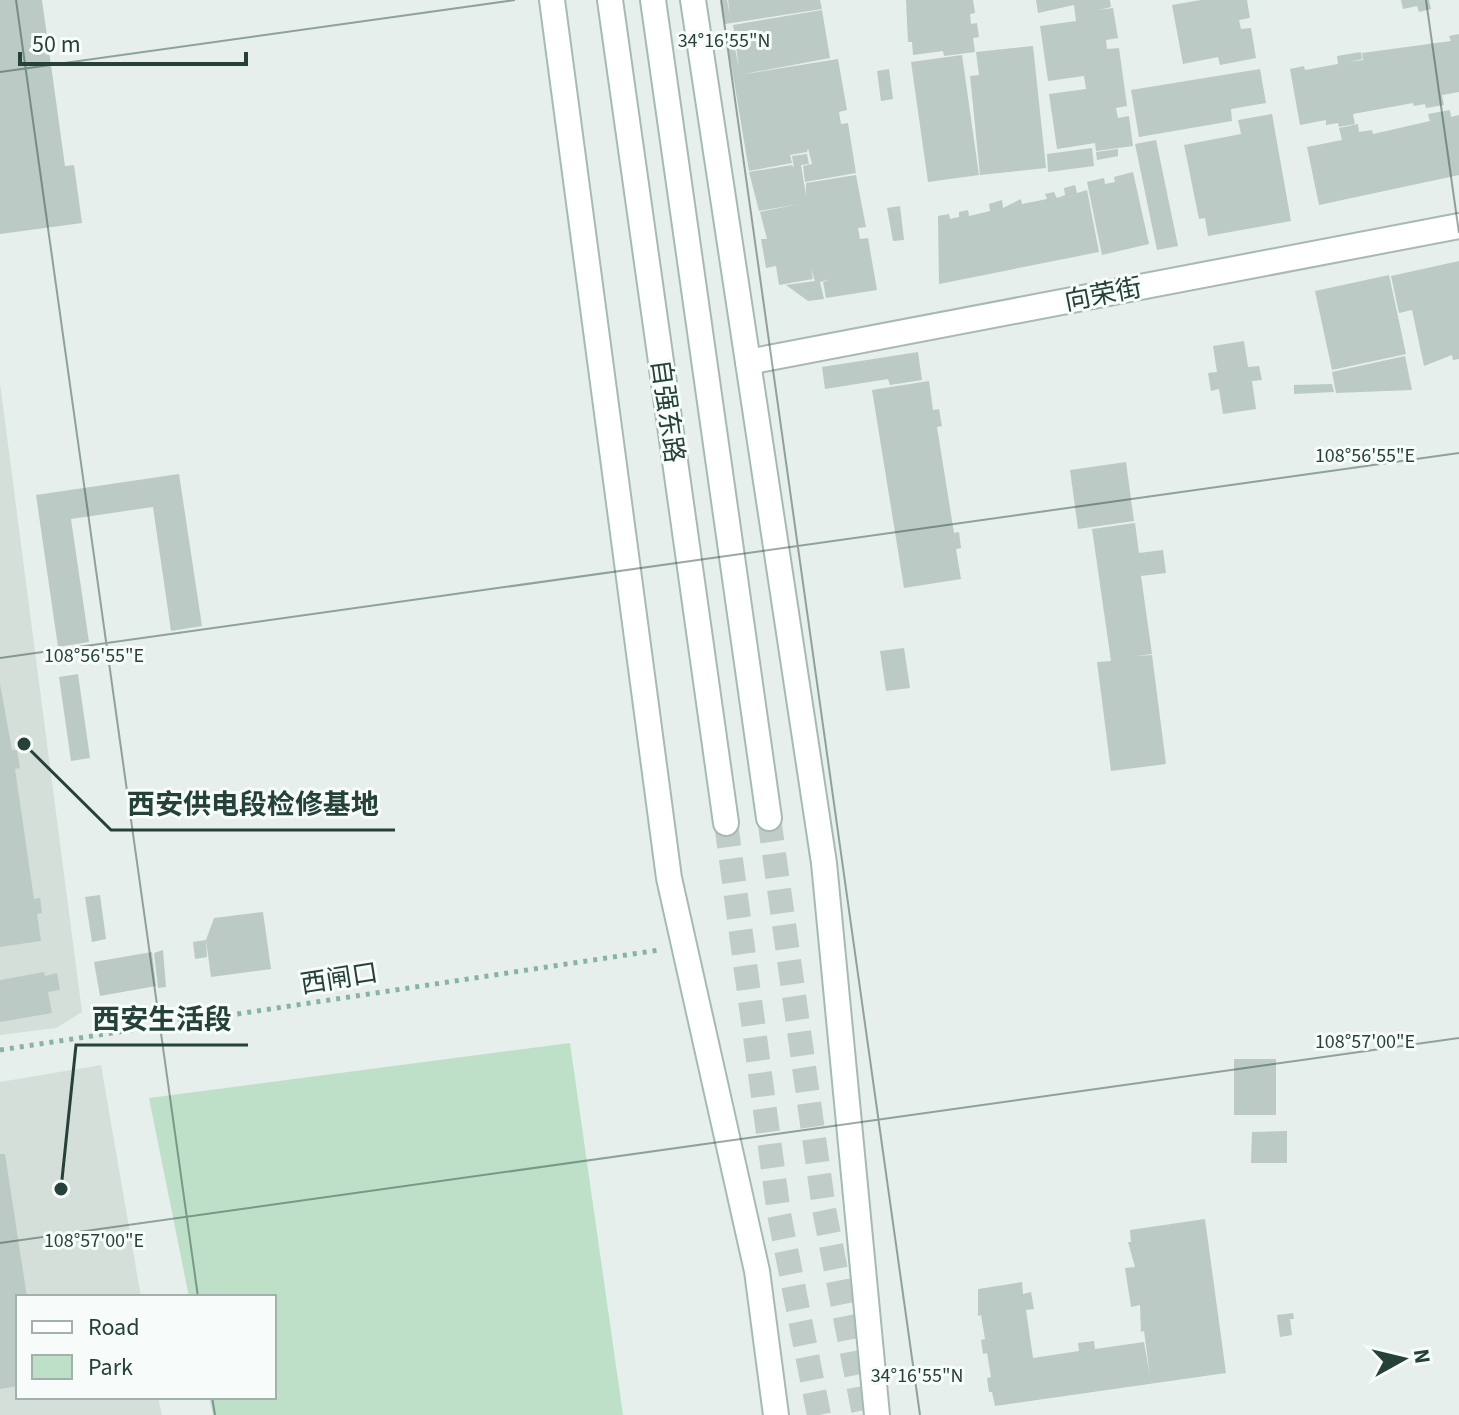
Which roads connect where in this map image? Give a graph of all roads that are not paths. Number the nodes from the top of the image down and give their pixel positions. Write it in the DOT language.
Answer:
graph roads {
  1 [pos="552,0"];
  2 [pos="610,0"];
  3 [pos="653,0"];
  4 [pos="693,0"];
  5 [pos="1459,226"];
  6 [pos="748,362"];
  7 [pos="769,818"];
  8 [pos="726,823"];
  9 [pos="776,1415"];
  10 [pos="877,1415"];
  1 -- 9 [label="main road"];
  2 -- 8 [label="main road, 自强东路"];
  3 -- 7 [label="main road, 自强东路"];
  4 -- 6 [label="main road"];
  5 -- 6 [label="main road, 向荣街"];
  6 -- 10 [label="main road"];
}
